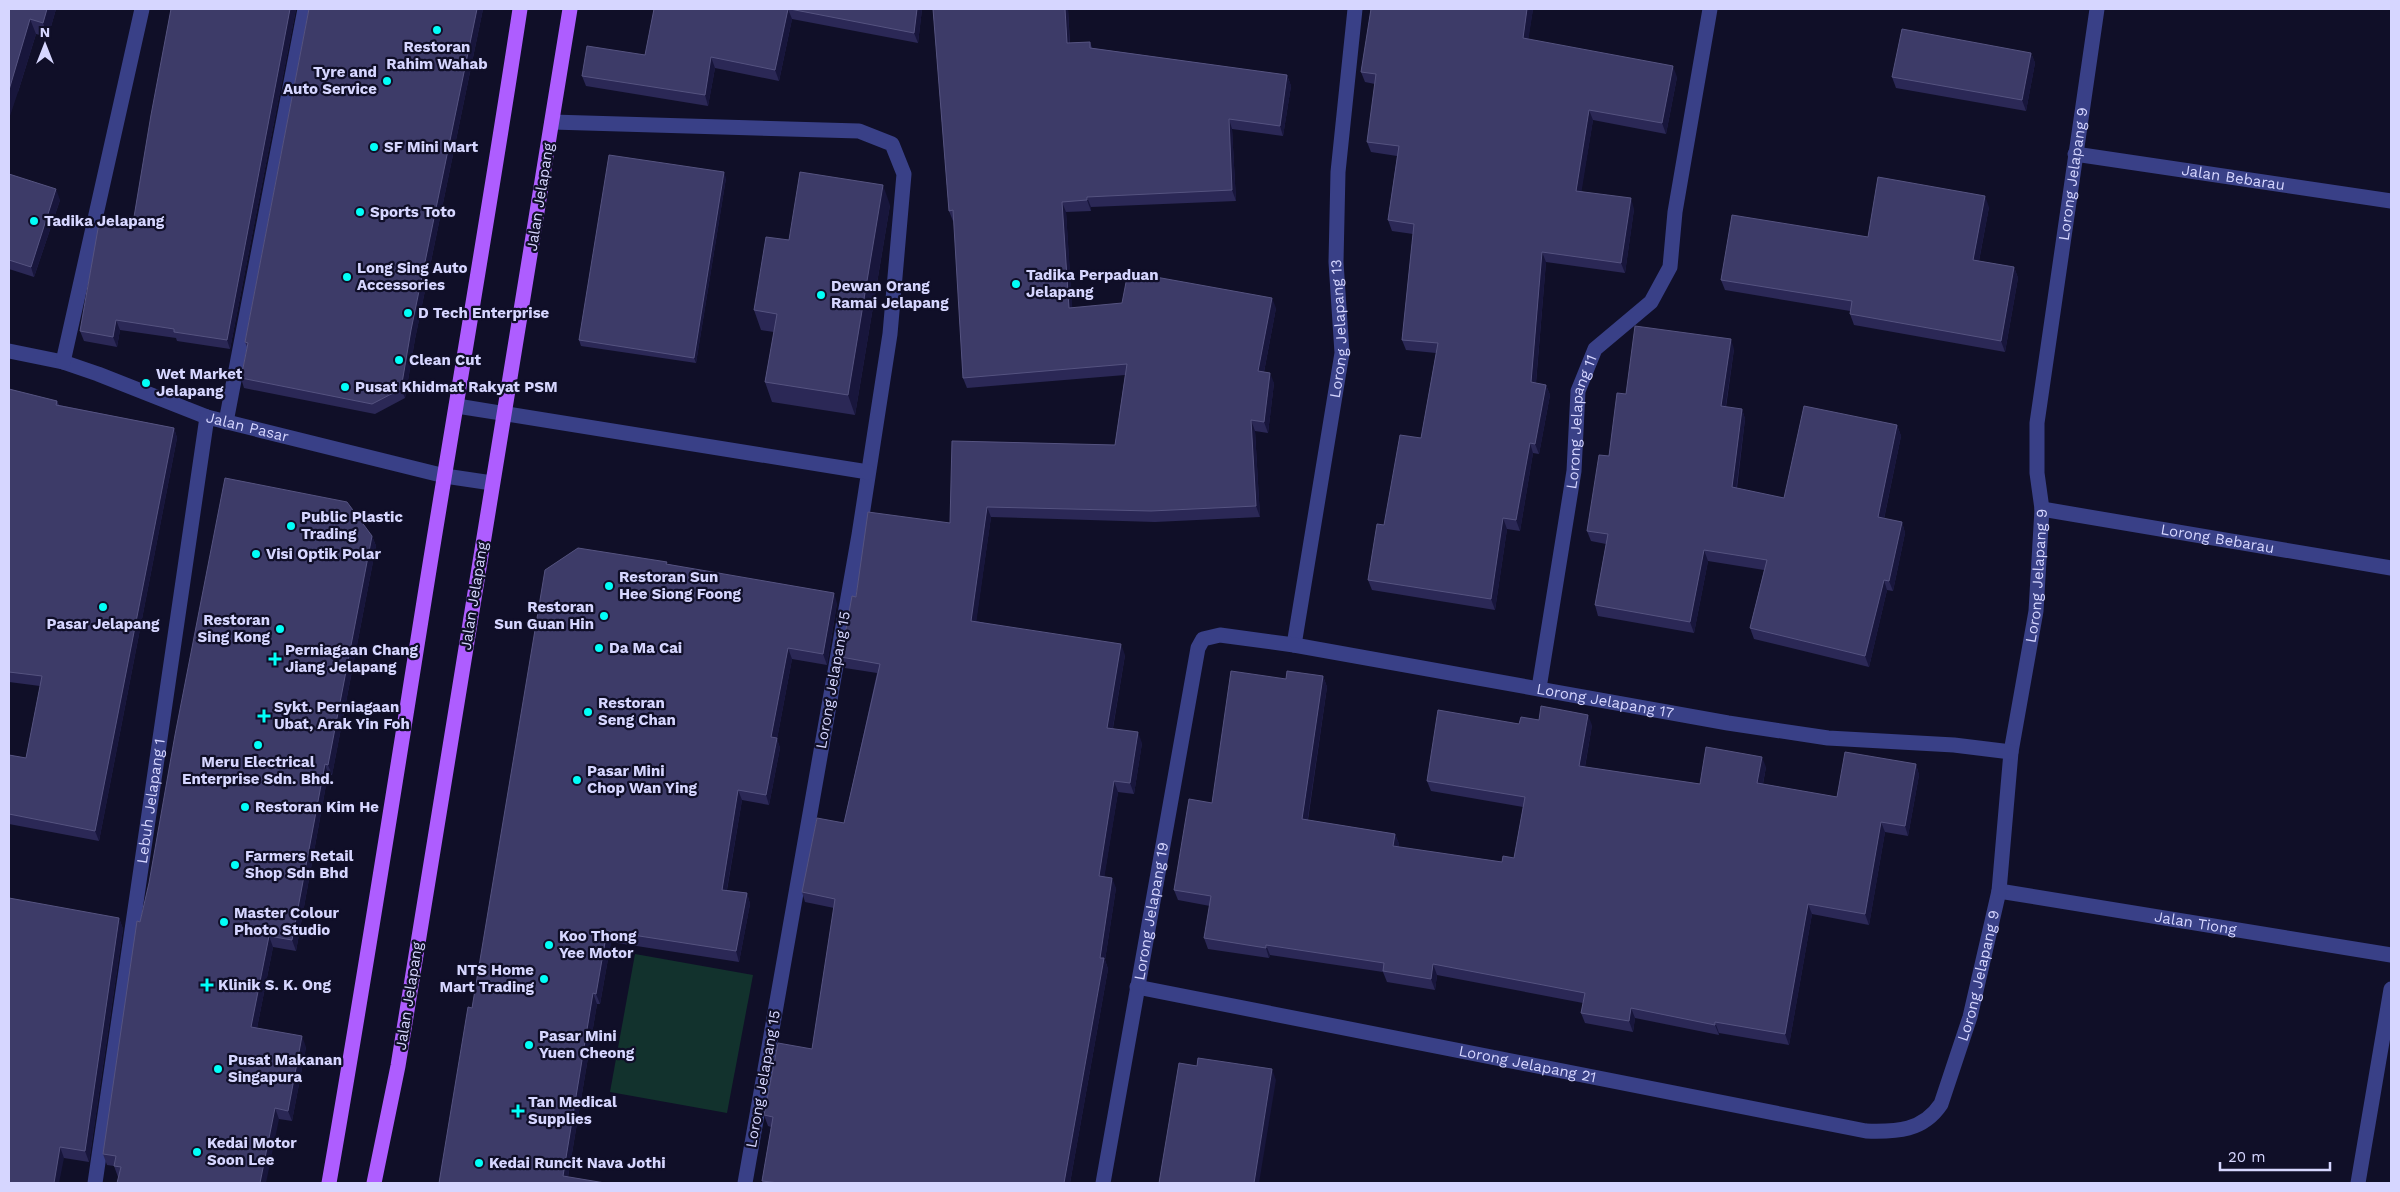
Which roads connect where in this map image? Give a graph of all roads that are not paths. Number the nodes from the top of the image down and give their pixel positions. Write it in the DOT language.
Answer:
graph roads {
  1 [pos="142,9"];
  2 [pos="305,9"];
  3 [pos="520,9"];
  4 [pos="570,9"];
  5 [pos="1355,9"];
  6 [pos="1710,9"];
  7 [pos="2097,9"];
  8 [pos="552,122"];
  9 [pos="2075,154"];
  10 [pos="2391,201"];
  11 [pos="9,351"];
  12 [pos="63,362"];
  13 [pos="457,406"];
  14 [pos="504,415"];
  15 [pos="207,417"];
  16 [pos="226,422"];
  17 [pos="868,472"];
  18 [pos="445,476"];
  19 [pos="492,483"];
  20 [pos="2042,509"];
  21 [pos="2391,568"];
  22 [pos="1203,639"];
  23 [pos="1294,646"];
  24 [pos="1539,688"];
  25 [pos="2011,752"];
  26 [pos="1999,891"];
  27 [pos="2391,955"];
  28 [pos="1137,987"];
  29 [pos="2391,989"];
  30 [pos="1918,1126"];
  31 [pos="95,1183"];
  32 [pos="329,1183"];
  33 [pos="374,1183"];
  34 [pos="745,1183"];
  35 [pos="1104,1183"];
  36 [pos="2358,1183"];
  1 -- 12 [label="street"];
  2 -- 16 [label="street"];
  3 -- 13 [label="main road"];
  4 -- 8 [label="main road, Jalan Jelapang"];
  5 -- 23 [label="street, Lorong Jelapang 13"];
  6 -- 24 [label="street, Lorong Jelapang 11"];
  7 -- 9 [label="street, Lorong Jelapang 9"];
  8 -- 14 [label="main road, Jalan Jelapang"];
  8 -- 17 [label="street, Lorong Jelapang 15"];
  9 -- 10 [label="street, Jalan Bebarau"];
  9 -- 20 [label="street, Lorong Jelapang 9"];
  11 -- 12 [label="street, Jalan Pasar"];
  12 -- 15 [label="street, Jalan Pasar"];
  13 -- 14 [label="street"];
  13 -- 18 [label="main road"];
  14 -- 17 [label="street"];
  14 -- 19 [label="main road, Jalan Jelapang"];
  15 -- 16 [label="street, Jalan Pasar"];
  15 -- 31 [label="street, Lebuh Jelapang 1"];
  16 -- 18 [label="street, Jalan Pasar"];
  17 -- 34 [label="street, Lorong Jelapang 15"];
  18 -- 19 [label="street, Jalan Pasar"];
  18 -- 32 [label="main road"];
  19 -- 33 [label="main road, Jalan Jelapang"];
  20 -- 21 [label="street, Lorong Bebarau"];
  20 -- 25 [label="street, Lorong Jelapang 9"];
  22 -- 23 [label="street, Lorong Jelapang 17"];
  22 -- 28 [label="street, Lorong Jelapang 19"];
  23 -- 24 [label="street, Lorong Jelapang 17"];
  24 -- 25 [label="street, Lorong Jelapang 17"];
  25 -- 26 [label="street, Lorong Jelapang 9"];
  26 -- 27 [label="street, Jalan Tiong"];
  26 -- 30 [label="street, Lorong Jelapang 9"];
  28 -- 30 [label="street, Lorong Jelapang 21"];
  28 -- 35 [label="street, Lorong Jelapang 19"];
  29 -- 36 [label="street"];
}
